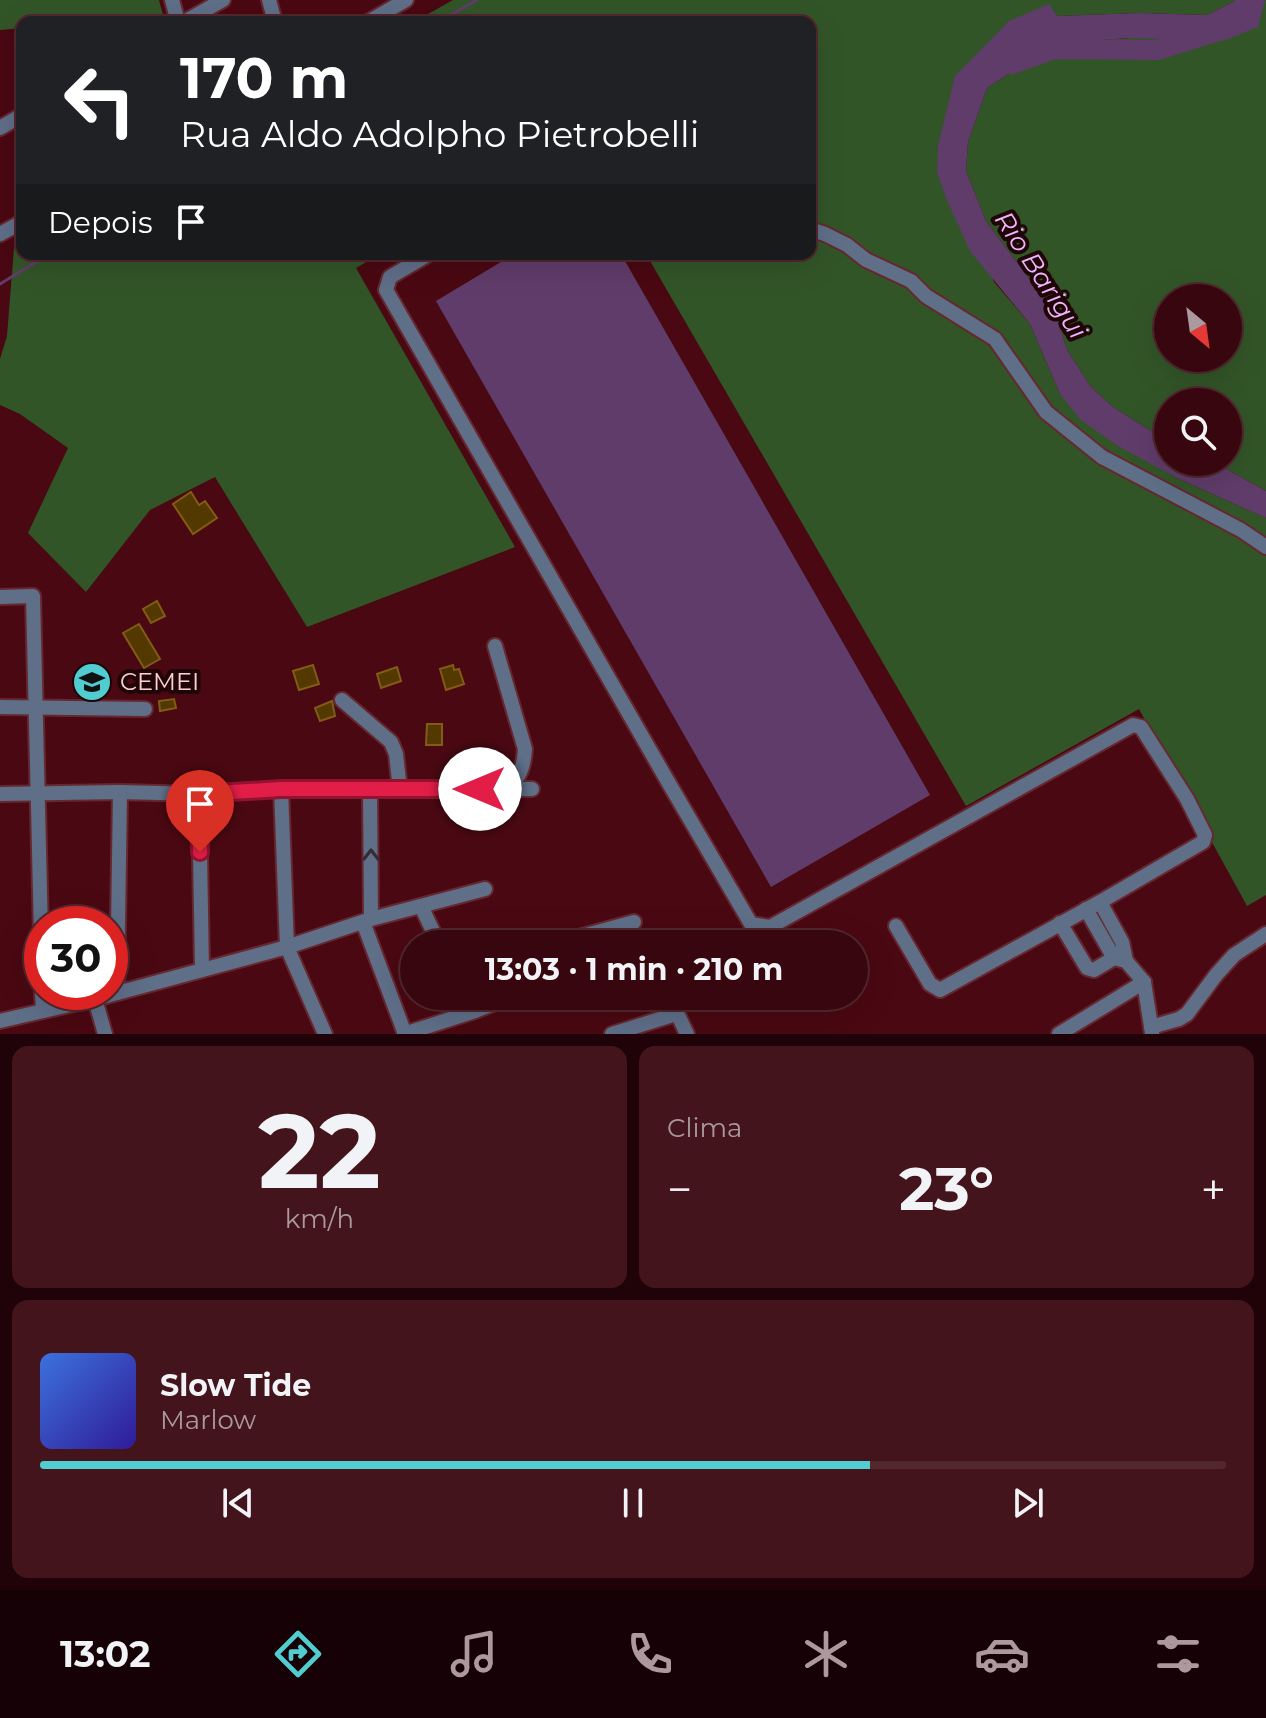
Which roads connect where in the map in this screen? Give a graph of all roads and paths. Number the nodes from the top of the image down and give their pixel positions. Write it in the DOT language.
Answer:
graph roads {
  1 [pos="223,0"];
  2 [pos="406,0"];
  3 [pos="195,16"];
  4 [pos="378,16"];
  5 [pos="816,231"];
  6 [pos="419,260"];
  7 [pos="1266,547"];
  8 [pos="0,597"];
  9 [pos="495,646"];
  10 [pos="342,700"];
  11 [pos="0,707"];
  12 [pos="36,708"];
  13 [pos="145,709"];
  14 [pos="281,789"];
  15 [pos="507,789"];
  16 [pos="532,789"];
  17 [pos="370,790"];
  18 [pos="400,790"];
  19 [pos="120,792"];
  20 [pos="37,793"];
  21 [pos="0,794"];
  22 [pos="199,794"];
  23 [pos="485,889"];
  24 [pos="1093,905"];
  25 [pos="40,906"];
  26 [pos="118,906"];
  27 [pos="421,906"];
  28 [pos="367,920"];
  29 [pos="634,922"];
  30 [pos="1060,923"];
  31 [pos="896,926"];
  32 [pos="432,930"];
  33 [pos="605,930"];
  34 [pos="1266,934"];
  35 [pos="287,947"];
  36 [pos="1120,960"];
  37 [pos="202,970"];
  38 [pos="1144,982"];
  39 [pos="128,990"];
  40 [pos="47,1010"];
  41 [pos="98,1010"];
  42 [pos="467,1010"];
  43 [pos="476,1010"];
  44 [pos="674,1010"];
  45 [pos="43,1011"];
  46 [pos="468,1013"];
  47 [pos="676,1014"];
  48 [pos="0,1021"];
  49 [pos="1151,1031"];
  50 [pos="105,1034"];
  51 [pos="325,1034"];
  52 [pos="404,1034"];
  53 [pos="612,1034"];
  54 [pos="687,1034"];
  55 [pos="1059,1034"];
  1 -- 3 [label="street"];
  2 -- 4 [label="street"];
  5 -- 7 [label="street"];
  6 -- 24 [label="street"];
  8 -- 12 [label="street"];
  9 -- 15 [label="street"];
  10 -- 18 [label="street"];
  11 -- 12 [label="street"];
  12 -- 13 [label="street"];
  12 -- 20 [label="street"];
  14 -- 17 [label="street"];
  14 -- 22 [label="street"];
  14 -- 35 [label="street"];
  15 -- 16 [label="street"];
  15 -- 18 [label="street"];
  17 -- 18 [label="street"];
  28 -- 17 [label="street, one-way"];
  19 -- 20 [label="street"];
  19 -- 22 [label="street"];
  19 -- 26 [label="street"];
  20 -- 21 [label="street"];
  20 -- 25 [label="street"];
  22 -- 37 [label="street"];
  23 -- 27 [label="street"];
  24 -- 30 [label="street"];
  24 -- 36 [label="street"];
  27 -- 28 [label="street"];
  27 -- 32 [label="street"];
  28 -- 35 [label="street"];
  28 -- 52 [label="street"];
  29 -- 33 [label="street"];
  30 -- 31 [label="street"];
  30 -- 36 [label="street"];
  34 -- 49 [label="street"];
  35 -- 37 [label="street"];
  35 -- 51 [label="street"];
  36 -- 38 [label="street"];
  37 -- 39 [label="street"];
  38 -- 49 [label="street"];
  38 -- 55 [label="street"];
  40 -- 45 [label="street"];
  41 -- 50 [label="street"];
  42 -- 46 [label="street"];
  43 -- 46 [label="street"];
  44 -- 47 [label="street"];
  45 -- 48 [label="street"];
  46 -- 52 [label="street"];
  47 -- 53 [label="street"];
  47 -- 54 [label="street"];
}
